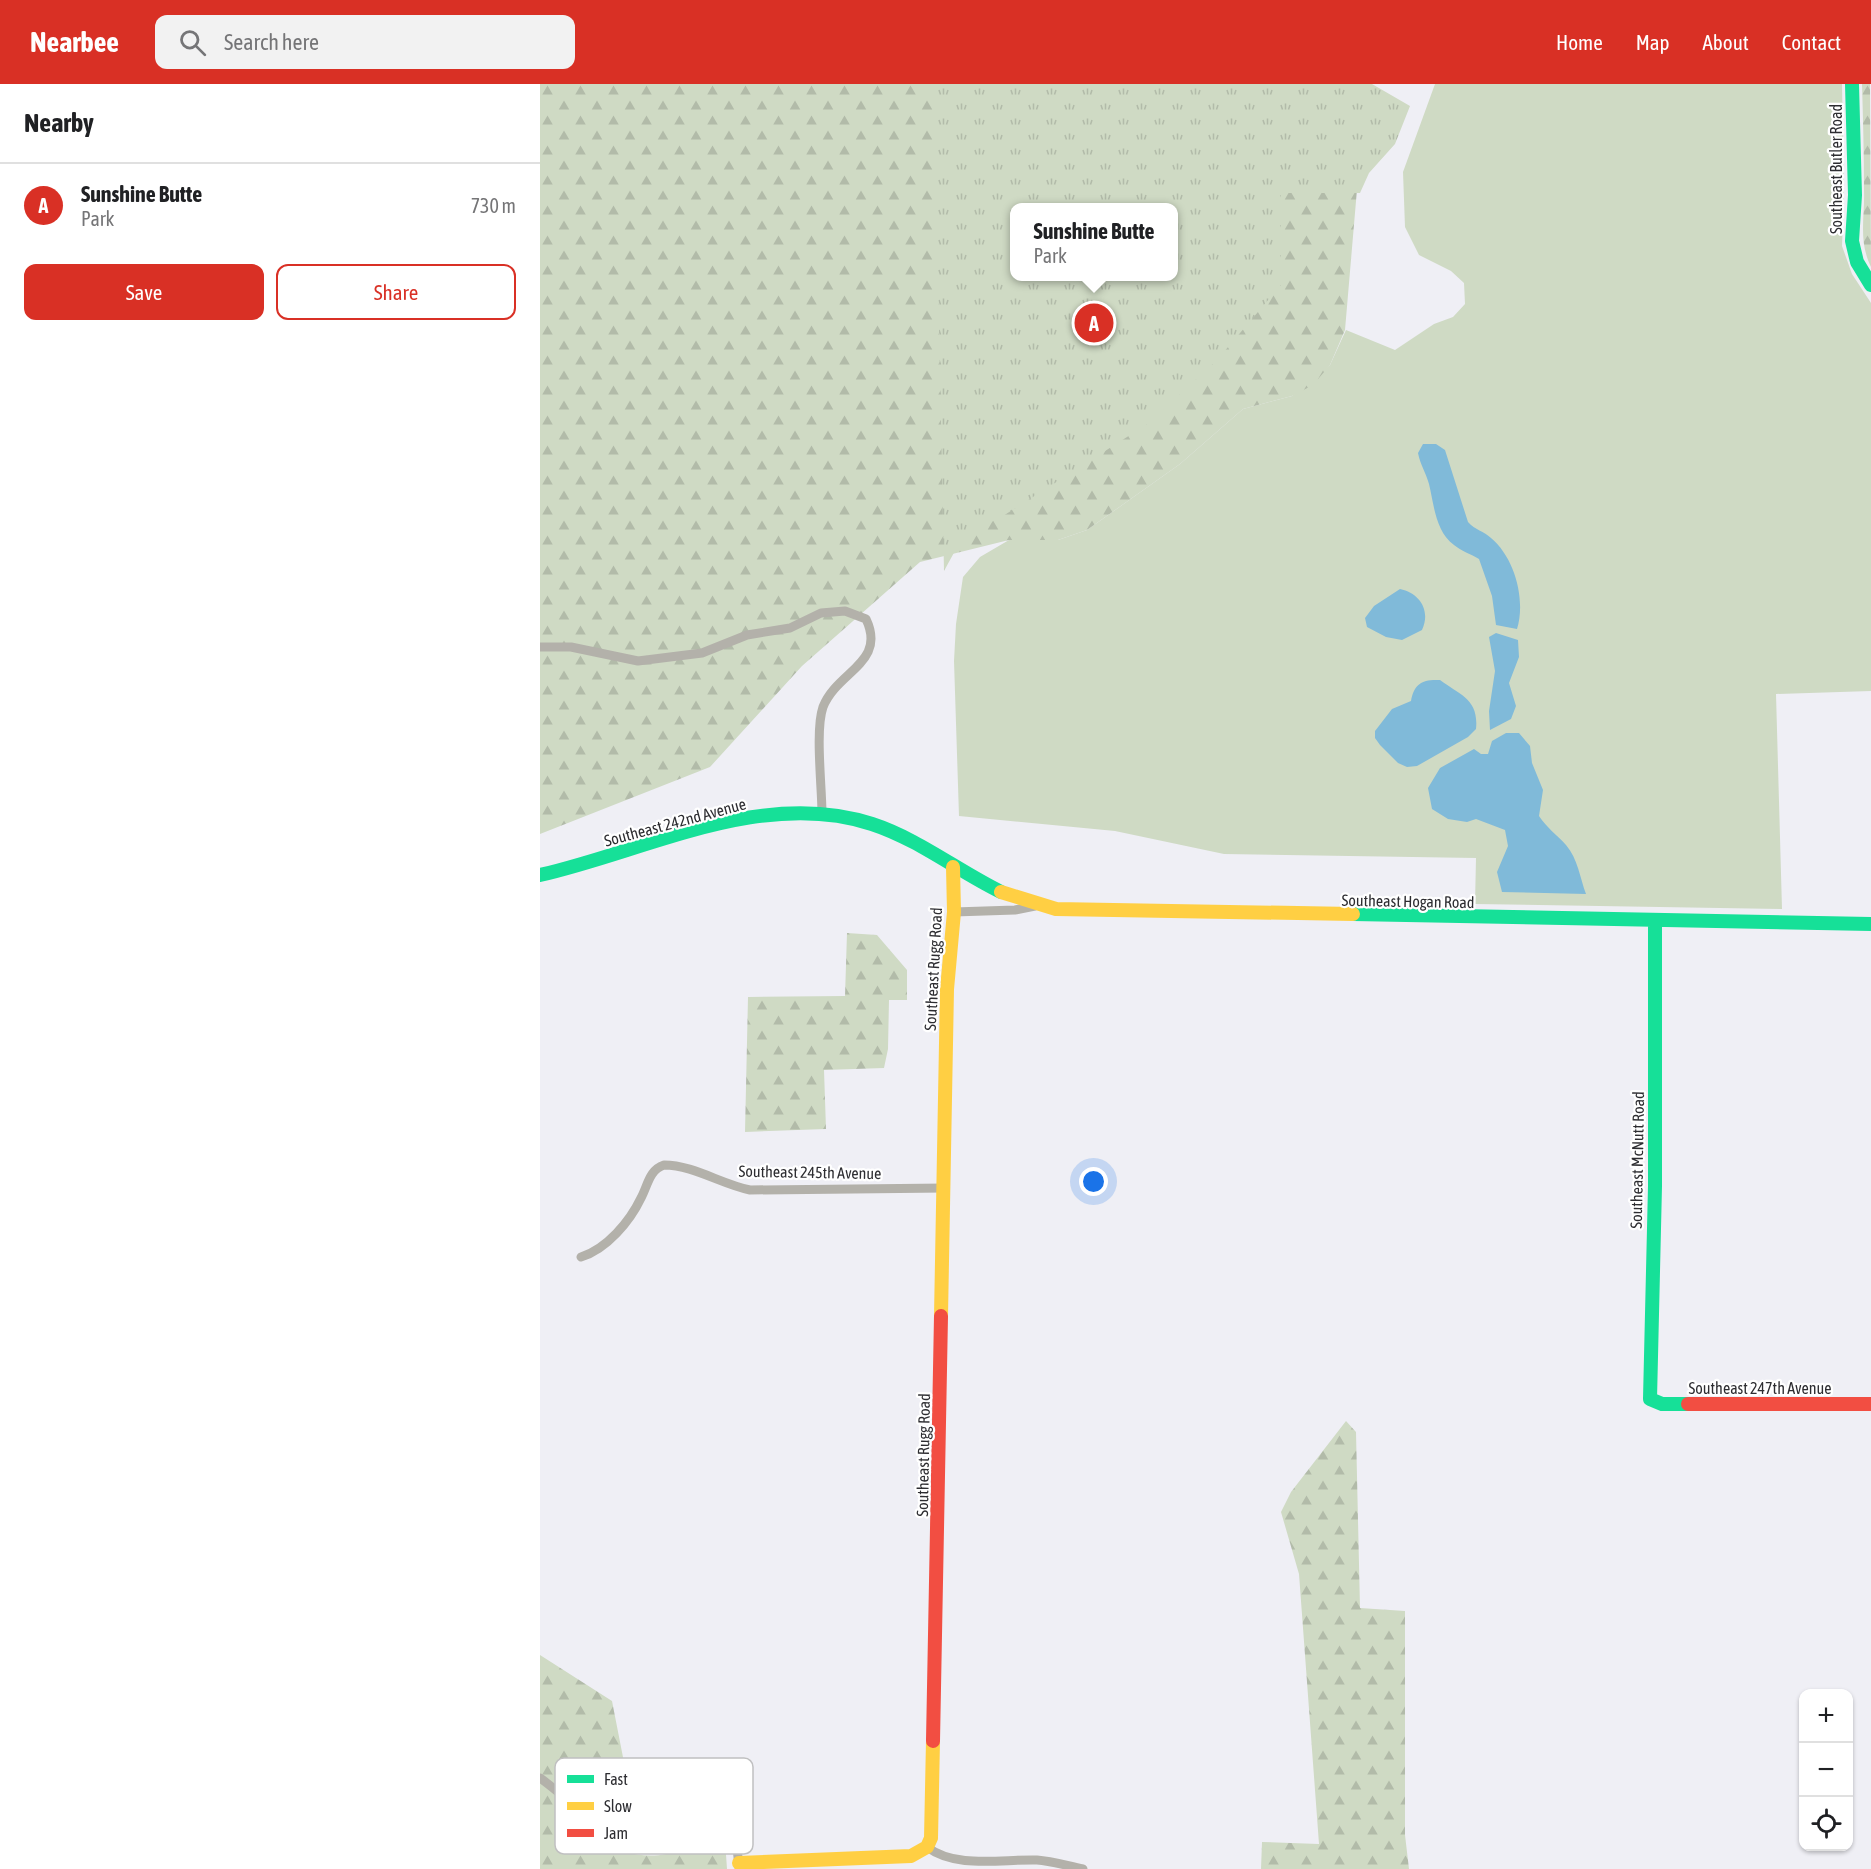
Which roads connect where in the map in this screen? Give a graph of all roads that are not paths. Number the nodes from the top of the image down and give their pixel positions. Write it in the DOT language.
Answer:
graph roads {
  1 [pos="1852,84"];
  2 [pos="1871,285"];
  3 [pos="540,647"];
  4 [pos="822,814"];
  5 [pos="953,867"];
  6 [pos="540,874"];
  7 [pos="1038,906"];
  8 [pos="954,912"];
  9 [pos="1655,922"];
  10 [pos="1871,924"];
  11 [pos="945,1188"];
  12 [pos="582,1257"];
  13 [pos="1650,1399"];
  14 [pos="1871,1404"];
  15 [pos="540,1778"];
  16 [pos="555,1790"];
  17 [pos="927,1846"];
  18 [pos="739,1866"];
  19 [pos="1083,1869"];
  1 -- 2 [label="street, Southeast Butler Road"];
  3 -- 4 [label="street"];
  4 -- 5 [label="street, Southeast 242nd Avenue"];
  4 -- 6 [label="street, Southeast 242nd Avenue"];
  5 -- 7 [label="street, Southeast Hogan Road"];
  5 -- 8 [label="street, Southeast Rugg Road"];
  7 -- 8 [label="street"];
  7 -- 9 [label="street, Southeast Hogan Road"];
  8 -- 11 [label="street, Southeast Rugg Road"];
  9 -- 10 [label="street, Southeast Hogan Road"];
  9 -- 13 [label="street, Southeast McNutt Road"];
  11 -- 12 [label="street, Southeast 245th Avenue"];
  11 -- 17 [label="street, Southeast Rugg Road"];
  13 -- 14 [label="street, Southeast 247th Avenue"];
  15 -- 16 [label="street"];
  17 -- 18 [label="street"];
  17 -- 19 [label="street"];
}
